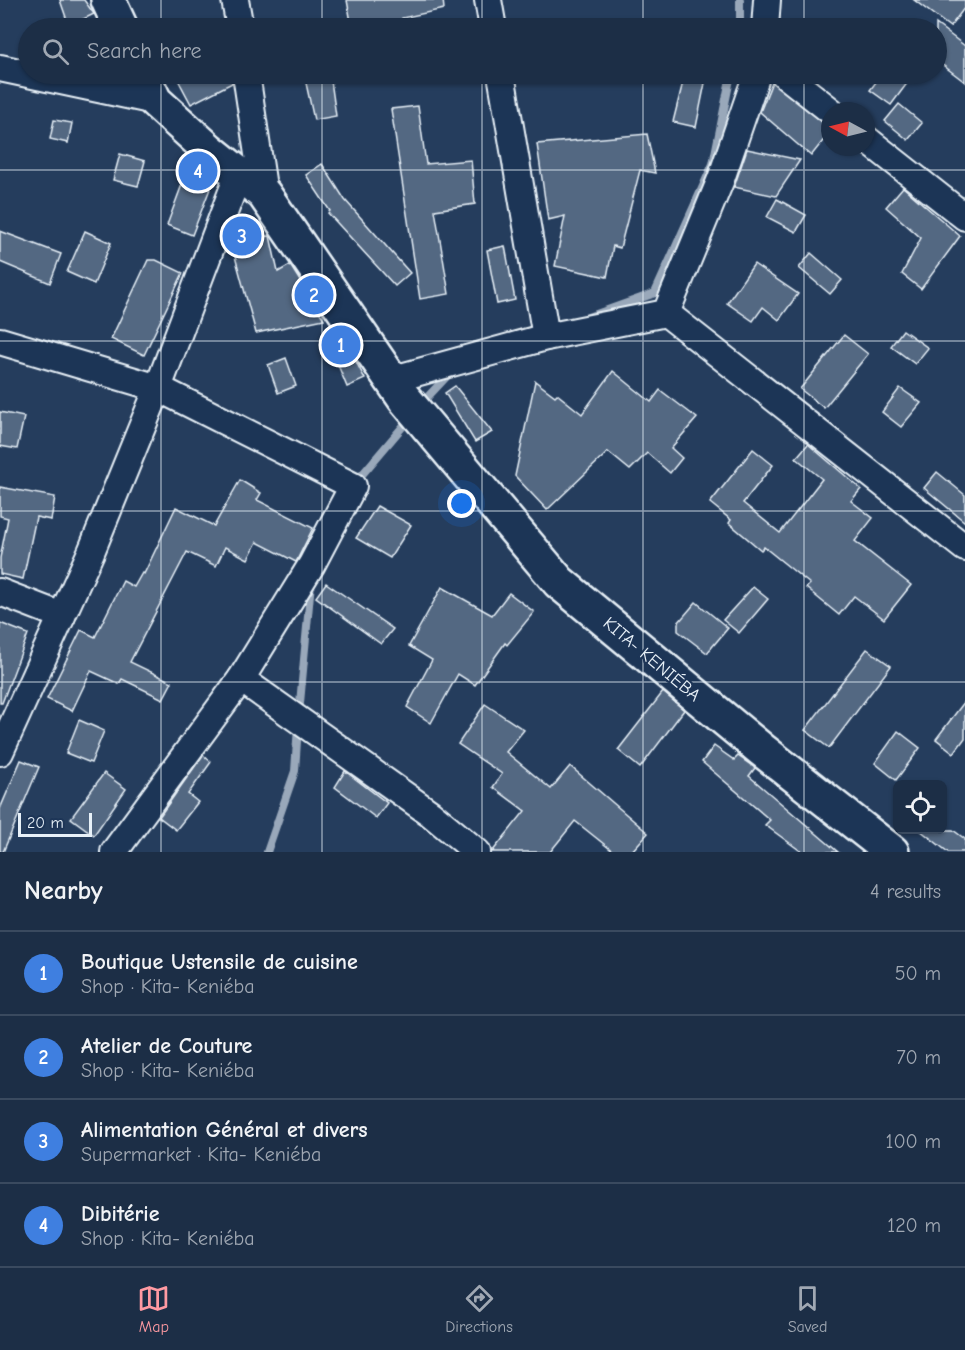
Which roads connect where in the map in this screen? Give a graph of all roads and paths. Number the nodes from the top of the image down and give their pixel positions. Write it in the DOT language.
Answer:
graph roads {
  1 [pos="108,0"];
  2 [pos="235,0"];
  3 [pos="488,0"];
  4 [pos="767,0"];
  5 [pos="116,18"];
  6 [pos="238,18"];
  7 [pos="491,18"];
  8 [pos="766,18"];
  9 [pos="0,68"];
  10 [pos="18,70"];
  11 [pos="125,84"];
  12 [pos="248,84"];
  13 [pos="503,84"];
  14 [pos="754,84"];
  15 [pos="797,84"];
  16 [pos="148,87"];
  17 [pos="821,103"];
  18 [pos="875,146"];
  19 [pos="239,172"];
  20 [pos="264,194"];
  21 [pos="965,217"];
  22 [pos="666,313"];
  23 [pos="546,337"];
  24 [pos="0,342"];
  25 [pos="158,388"];
  26 [pos="397,389"];
  27 [pos="965,548"];
  28 [pos="0,592"];
  29 [pos="62,616"];
  30 [pos="241,679"];
  31 [pos="0,752"];
  32 [pos="114,852"];
  33 [pos="477,852"];
  34 [pos="892,852"];
  1 -- 5 [label="main road"];
  2 -- 6 [label="street"];
  3 -- 7 [label="street"];
  4 -- 8 [label="street"];
  9 -- 10 [label="street"];
  11 -- 16 [label="street"];
  12 -- 20 [label="street"];
  13 -- 23 [label="street"];
  14 -- 22 [label="street"];
  15 -- 17 [label="street"];
  16 -- 19 [label="main road"];
  18 -- 21 [label="street"];
  19 -- 20 [label="main road"];
  19 -- 25 [label="street"];
  20 -- 26 [label="main road"];
  22 -- 23 [label="street"];
  22 -- 27 [label="street"];
  23 -- 26 [label="street"];
  24 -- 25 [label="street"];
  25 -- 29 [label="street"];
  25 -- 30 [label="street"];
  26 -- 34 [label="main road, KITA- KENIÉBA"];
  28 -- 29 [label="street"];
  29 -- 31 [label="street"];
  30 -- 32 [label="street"];
  30 -- 33 [label="street"];
}
